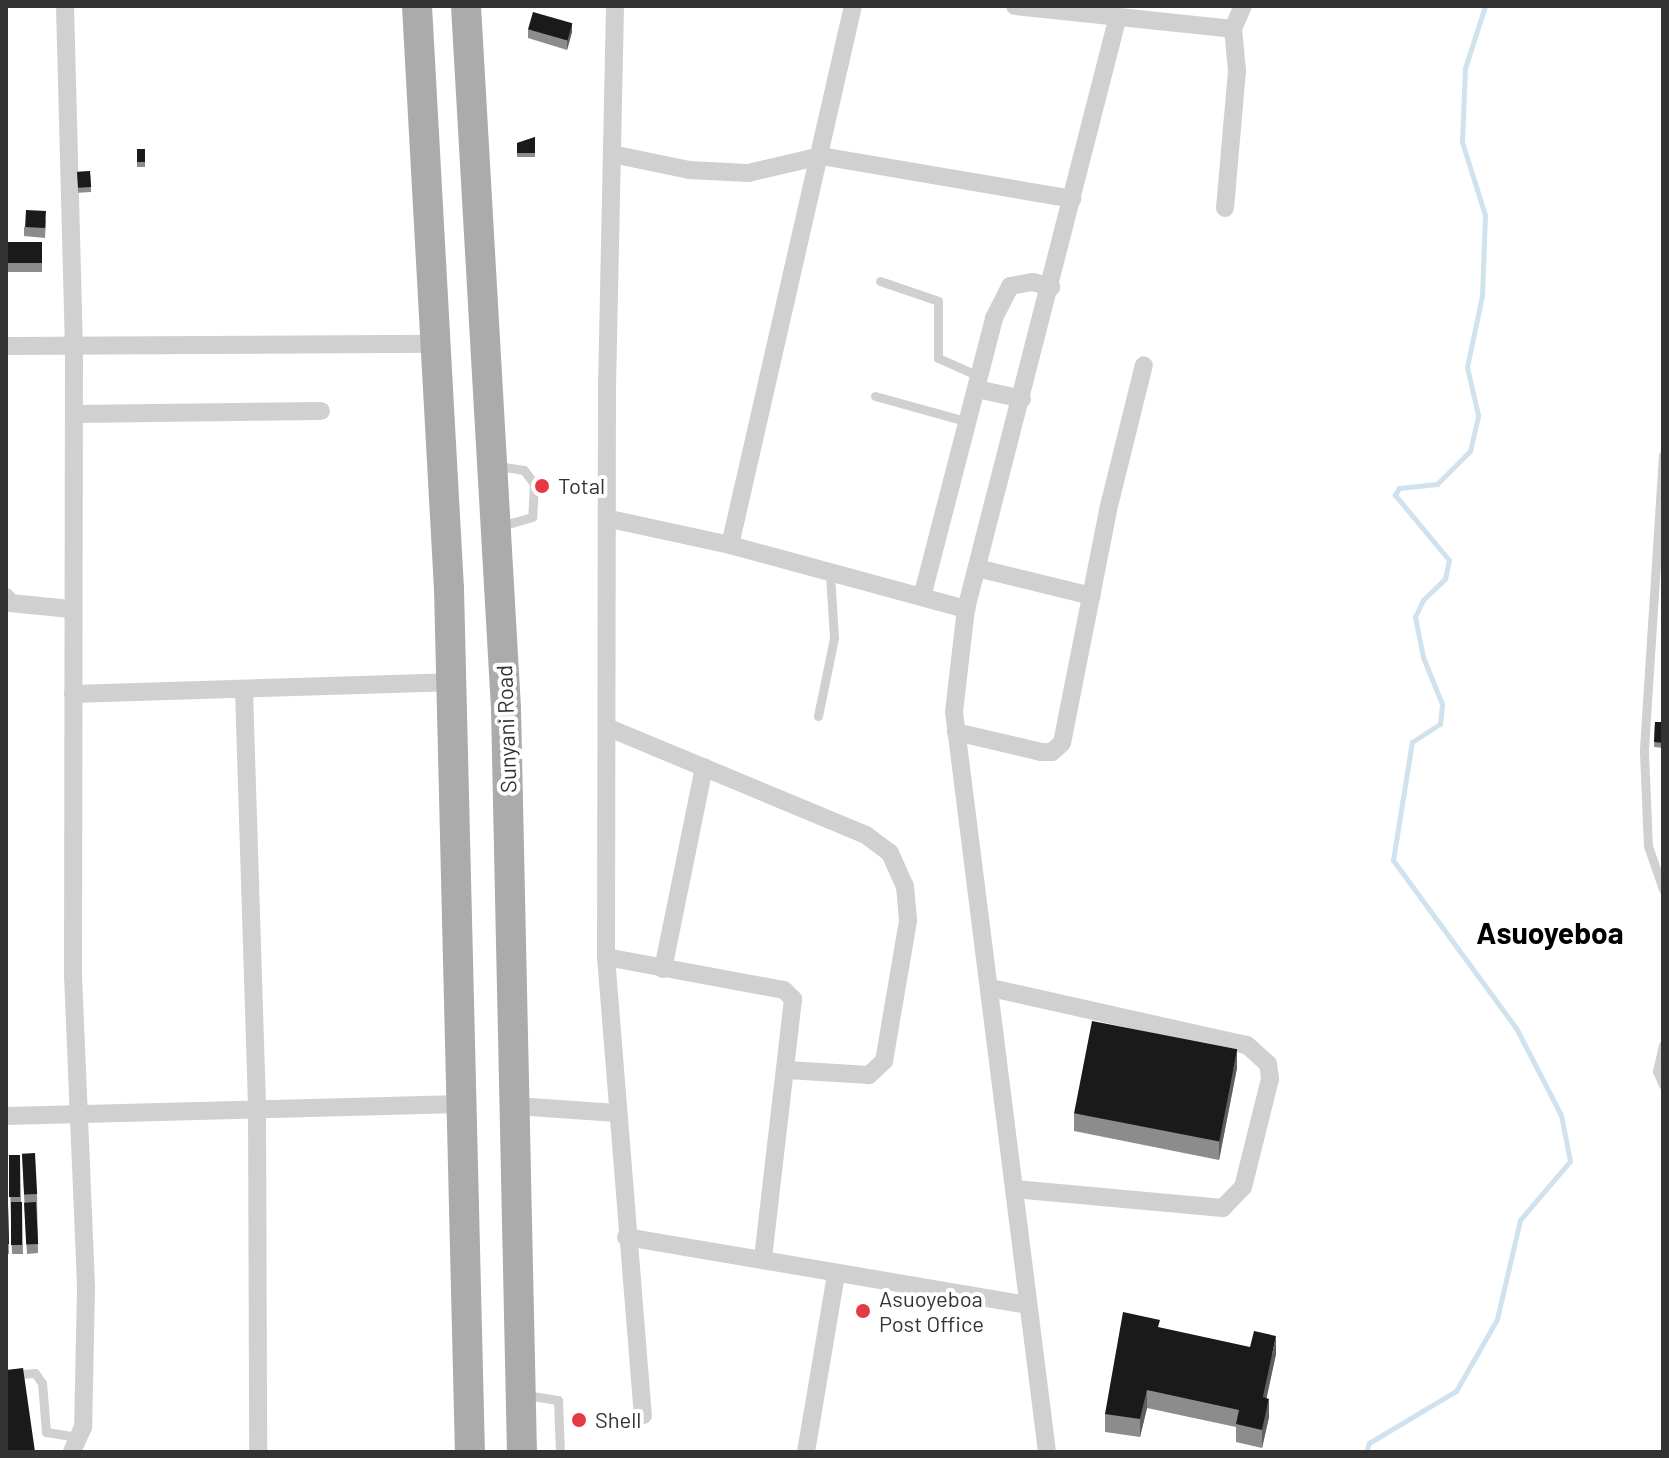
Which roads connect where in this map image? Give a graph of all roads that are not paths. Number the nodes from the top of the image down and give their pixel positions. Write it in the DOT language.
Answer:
graph roads {
  1 [pos="65,6"];
  2 [pos="417,6"];
  3 [pos="466,6"];
  4 [pos="615,6"];
  5 [pos="853,6"];
  6 [pos="1015,6"];
  7 [pos="1243,6"];
  8 [pos="1075,9"];
  9 [pos="1117,20"];
  10 [pos="1233,29"];
  11 [pos="612,154"];
  12 [pos="821,156"];
  13 [pos="1072,199"];
  14 [pos="1225,208"];
  15 [pos="880,281"];
  16 [pos="1051,287"];
  17 [pos="74,343"];
  18 [pos="437,344"];
  19 [pos="6,346"];
  20 [pos="1144,365"];
  21 [pos="978,382"];
  22 [pos="875,396"];
  23 [pos="1022,399"];
  24 [pos="321,411"];
  25 [pos="75,414"];
  26 [pos="969,422"];
  27 [pos="1663,455"];
  28 [pos="610,519"];
  29 [pos="730,545"];
  30 [pos="977,568"];
  31 [pos="830,574"];
  32 [pos="1092,596"];
  33 [pos="922,597"];
  34 [pos="7,602"];
  35 [pos="71,609"];
  36 [pos="966,609"];
  37 [pos="449,682"];
  38 [pos="244,691"];
  39 [pos="73,694"];
  40 [pos="818,716"];
  41 [pos="609,728"];
  42 [pos="956,732"];
  43 [pos="704,767"];
  44 [pos="1663,889"];
  45 [pos="606,957"];
  46 [pos="663,969"];
  47 [pos="991,988"];
  48 [pos="1663,1045"];
  49 [pos="787,1070"];
  50 [pos="1663,1085"];
  51 [pos="461,1104"];
  52 [pos="516,1106"];
  53 [pos="257,1110"];
  54 [pos="617,1113"];
  55 [pos="79,1114"];
  56 [pos="6,1116"];
  57 [pos="1014,1189"];
  58 [pos="626,1237"];
  59 [pos="763,1260"];
  60 [pos="836,1274"];
  61 [pos="1028,1305"];
  62 [pos="6,1375"];
  63 [pos="522,1394"];
  64 [pos="643,1416"];
  65 [pos="77,1444"];
  66 [pos="258,1452"];
  67 [pos="470,1452"];
  68 [pos="522,1452"];
  69 [pos="560,1452"];
  70 [pos="806,1452"];
  71 [pos="1047,1452"];
  1 -- 17 [label="street"];
  2 -- 18 [label="main road"];
  3 -- 52 [label="main road, Sunyani Road"];
  4 -- 11 [label="street"];
  5 -- 12 [label="street"];
  6 -- 8 [label="street"];
  7 -- 10 [label="street"];
  8 -- 9 [label="street"];
  9 -- 10 [label="street"];
  9 -- 13 [label="street"];
  10 -- 14 [label="street"];
  11 -- 12 [label="street"];
  11 -- 28 [label="street"];
  12 -- 13 [label="street"];
  12 -- 29 [label="street"];
  13 -- 16 [label="street"];
  15 -- 21 [label="lane"];
  16 -- 21 [label="street"];
  16 -- 23 [label="street"];
  17 -- 18 [label="street"];
  17 -- 19 [label="street"];
  17 -- 25 [label="street"];
  18 -- 37 [label="main road"];
  20 -- 32 [label="street"];
  21 -- 23 [label="street"];
  21 -- 26 [label="street"];
  22 -- 26 [label="lane"];
  23 -- 30 [label="street"];
  24 -- 25 [label="street"];
  25 -- 35 [label="street"];
  26 -- 33 [label="street"];
  27 -- 44 [label="lane"];
  28 -- 29 [label="street"];
  28 -- 41 [label="street"];
  29 -- 31 [label="street"];
  30 -- 32 [label="street"];
  30 -- 36 [label="street"];
  31 -- 33 [label="street"];
  31 -- 40 [label="lane"];
  32 -- 42 [label="street"];
  33 -- 36 [label="street"];
  34 -- 35 [label="street"];
  35 -- 39 [label="street"];
  36 -- 42 [label="street"];
  37 -- 38 [label="street"];
  37 -- 51 [label="main road"];
  38 -- 39 [label="street"];
  38 -- 53 [label="street"];
  39 -- 55 [label="street"];
  41 -- 43 [label="street"];
  41 -- 45 [label="street"];
  42 -- 47 [label="street"];
  43 -- 46 [label="street"];
  43 -- 49 [label="street"];
  45 -- 46 [label="street"];
  45 -- 54 [label="street"];
  46 -- 49 [label="street"];
  47 -- 57 [label="street"];
  47 -- 57 [label="street"];
  48 -- 50 [label="lane"];
  49 -- 59 [label="street"];
  51 -- 53 [label="street"];
  51 -- 67 [label="main road"];
  52 -- 54 [label="street"];
  52 -- 63 [label="main road, Sunyani Road"];
  53 -- 55 [label="street"];
  53 -- 66 [label="street"];
  54 -- 58 [label="street"];
  55 -- 56 [label="street"];
  55 -- 65 [label="street"];
  57 -- 61 [label="street"];
  58 -- 59 [label="street"];
  58 -- 64 [label="street"];
  59 -- 60 [label="street"];
  60 -- 61 [label="street"];
  60 -- 70 [label="street"];
  61 -- 71 [label="street"];
  62 -- 65 [label="lane"];
  63 -- 68 [label="main road, Sunyani Road"];
  63 -- 69 [label="lane"];
}
